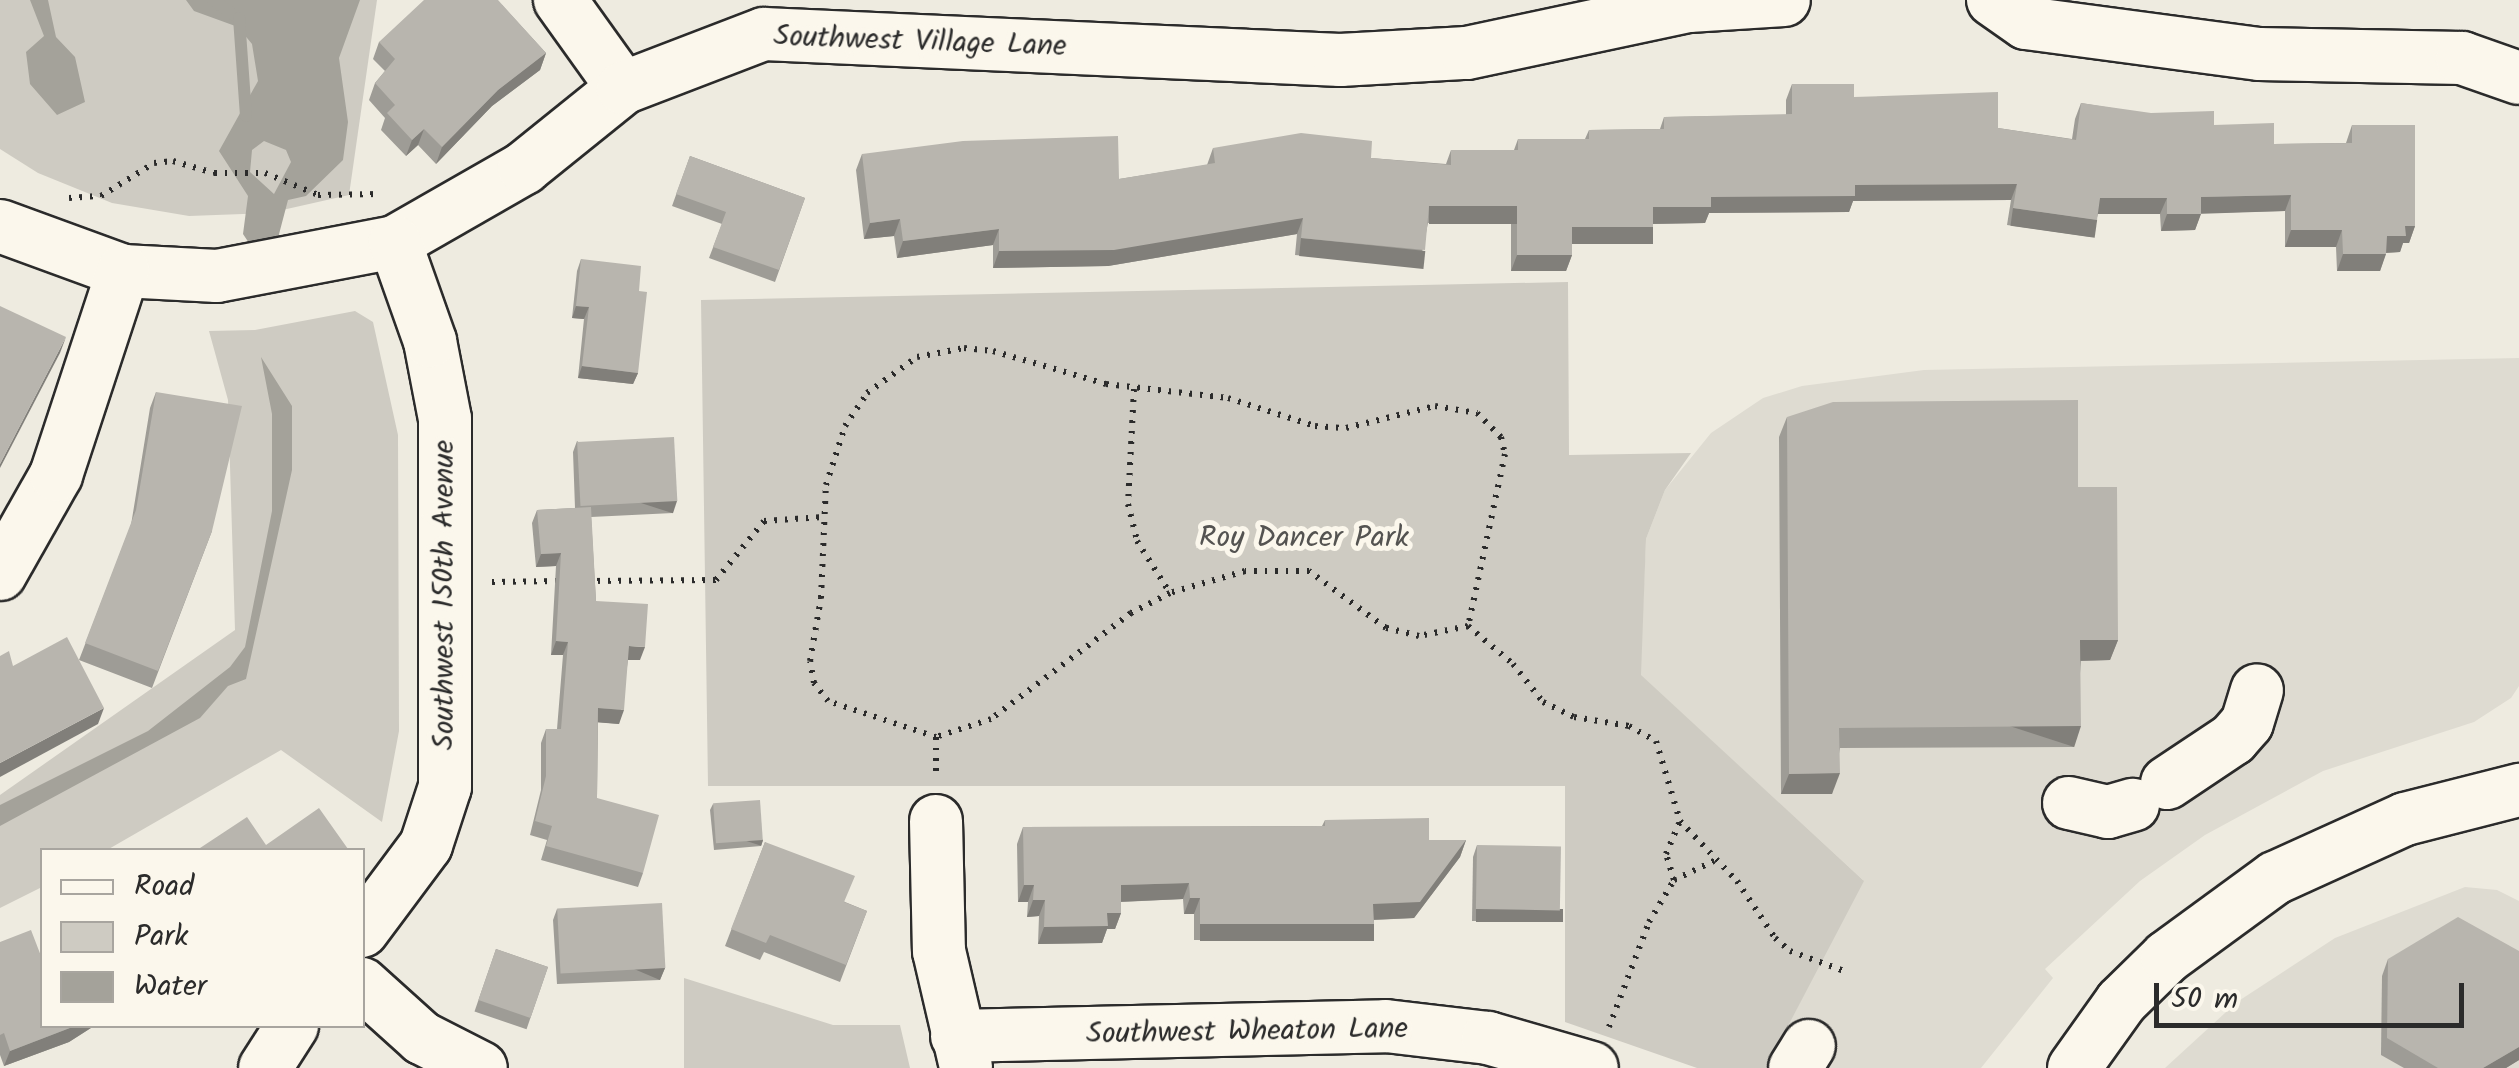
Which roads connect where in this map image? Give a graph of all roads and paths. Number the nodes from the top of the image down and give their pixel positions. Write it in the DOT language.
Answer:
graph roads {
  1 [pos="560,0"];
  2 [pos="1784,0"];
  3 [pos="1993,0"];
  4 [pos="2519,78"];
  5 [pos="623,88"];
  6 [pos="62,197"];
  7 [pos="396,218"];
  8 [pos="0,226"];
  9 [pos="122,272"];
  10 [pos="1134,389"];
  11 [pos="823,517"];
  12 [pos="0,574"];
  13 [pos="446,582"];
  14 [pos="1170,593"];
  15 [pos="1468,626"];
  16 [pos="2257,691"];
  17 [pos="2519,790"];
  18 [pos="2069,804"];
  19 [pos="936,821"];
  20 [pos="1680,821"];
  21 [pos="1718,859"];
  22 [pos="1674,880"];
  23 [pos="365,927"];
  24 [pos="1844,971"];
  25 [pos="365,987"];
  26 [pos="291,1028"];
  27 [pos="1322,1048"];
  28 [pos="962,1052"];
  29 [pos="1582,1064"];
  30 [pos="265,1068"];
  31 [pos="482,1068"];
  32 [pos="2074,1068"];
  1 -- 5 [label="street"];
  2 -- 5 [label="street, Southwest Village Lane"];
  3 -- 4 [label="street"];
  5 -- 7 [label="street, Southwest Village Lane"];
  6 -- 7 [label="path"];
  7 -- 9 [label="street, Southwest Village Lane"];
  7 -- 13 [label="street, Southwest 150th Avenue"];
  8 -- 9 [label="street, Southwest Village Lane"];
  9 -- 12 [label="street"];
  10 -- 11 [label="path"];
  10 -- 14 [label="path"];
  10 -- 15 [label="path"];
  11 -- 13 [label="path"];
  11 -- 14 [label="path"];
  13 -- 23 [label="street, Southwest 150th Avenue"];
  14 -- 15 [label="path"];
  15 -- 20 [label="path"];
  16 -- 18 [label="street"];
  17 -- 32 [label="street"];
  19 -- 28 [label="street"];
  20 -- 21 [label="path"];
  20 -- 22 [label="path"];
  21 -- 22 [label="path"];
  21 -- 24 [label="path"];
  22 -- 29 [label="path"];
  25 -- 31 [label="street"];
  26 -- 30 [label="street"];
  27 -- 28 [label="street, Southwest Wheaton Lane"];
  27 -- 29 [label="street, Southwest Wheaton Lane"];
}
